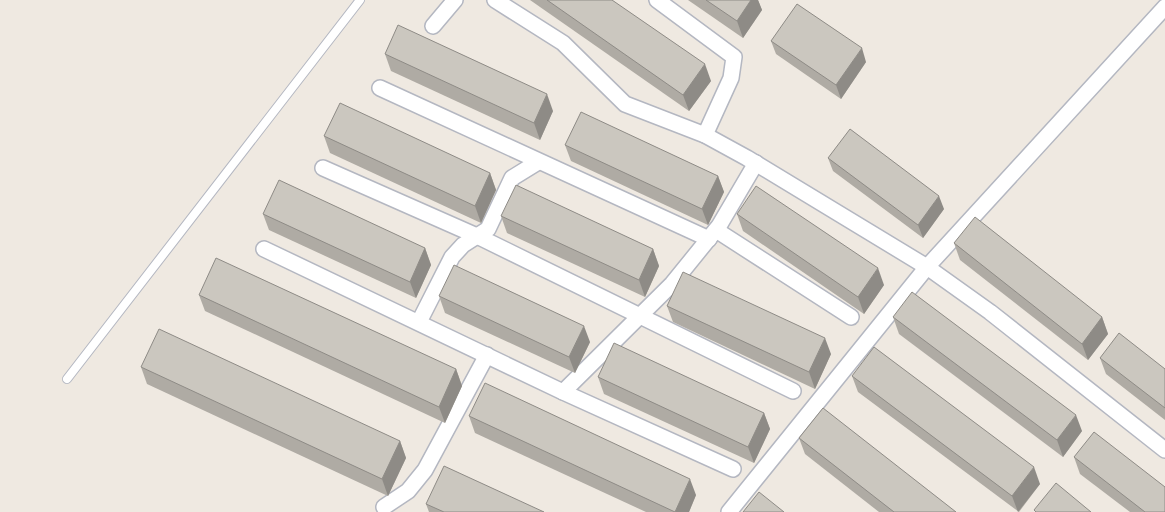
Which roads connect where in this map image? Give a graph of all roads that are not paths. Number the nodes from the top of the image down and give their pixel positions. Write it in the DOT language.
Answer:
graph roads {
  1 [pos="360,0"];
  2 [pos="455,0"];
  3 [pos="494,0"];
  4 [pos="657,0"];
  5 [pos="1165,7"];
  6 [pos="433,26"];
  7 [pos="380,88"];
  8 [pos="705,135"];
  9 [pos="538,162"];
  10 [pos="756,163"];
  11 [pos="323,168"];
  12 [pos="712,235"];
  13 [pos="477,236"];
  14 [pos="264,248"];
  15 [pos="927,267"];
  16 [pos="639,316"];
  17 [pos="851,317"];
  18 [pos="419,322"];
  19 [pos="487,355"];
  20 [pos="67,379"];
  21 [pos="563,392"];
  22 [pos="793,392"];
  23 [pos="1165,450"];
  24 [pos="733,469"];
  25 [pos="384,507"];
  26 [pos="728,512"];
  1 -- 20 [label="lane"];
  2 -- 6 [label="street"];
  3 -- 8 [label="street"];
  4 -- 8 [label="street"];
  5 -- 15 [label="street"];
  7 -- 9 [label="street"];
  8 -- 10 [label="street"];
  9 -- 12 [label="street"];
  9 -- 13 [label="street"];
  10 -- 12 [label="street"];
  10 -- 15 [label="street"];
  11 -- 13 [label="street"];
  12 -- 16 [label="street"];
  12 -- 17 [label="street"];
  13 -- 16 [label="street"];
  13 -- 18 [label="street"];
  14 -- 18 [label="street"];
  15 -- 23 [label="street"];
  15 -- 26 [label="street"];
  16 -- 21 [label="street"];
  16 -- 22 [label="street"];
  18 -- 19 [label="street"];
  19 -- 21 [label="street"];
  19 -- 25 [label="street"];
  21 -- 24 [label="street"];
}
